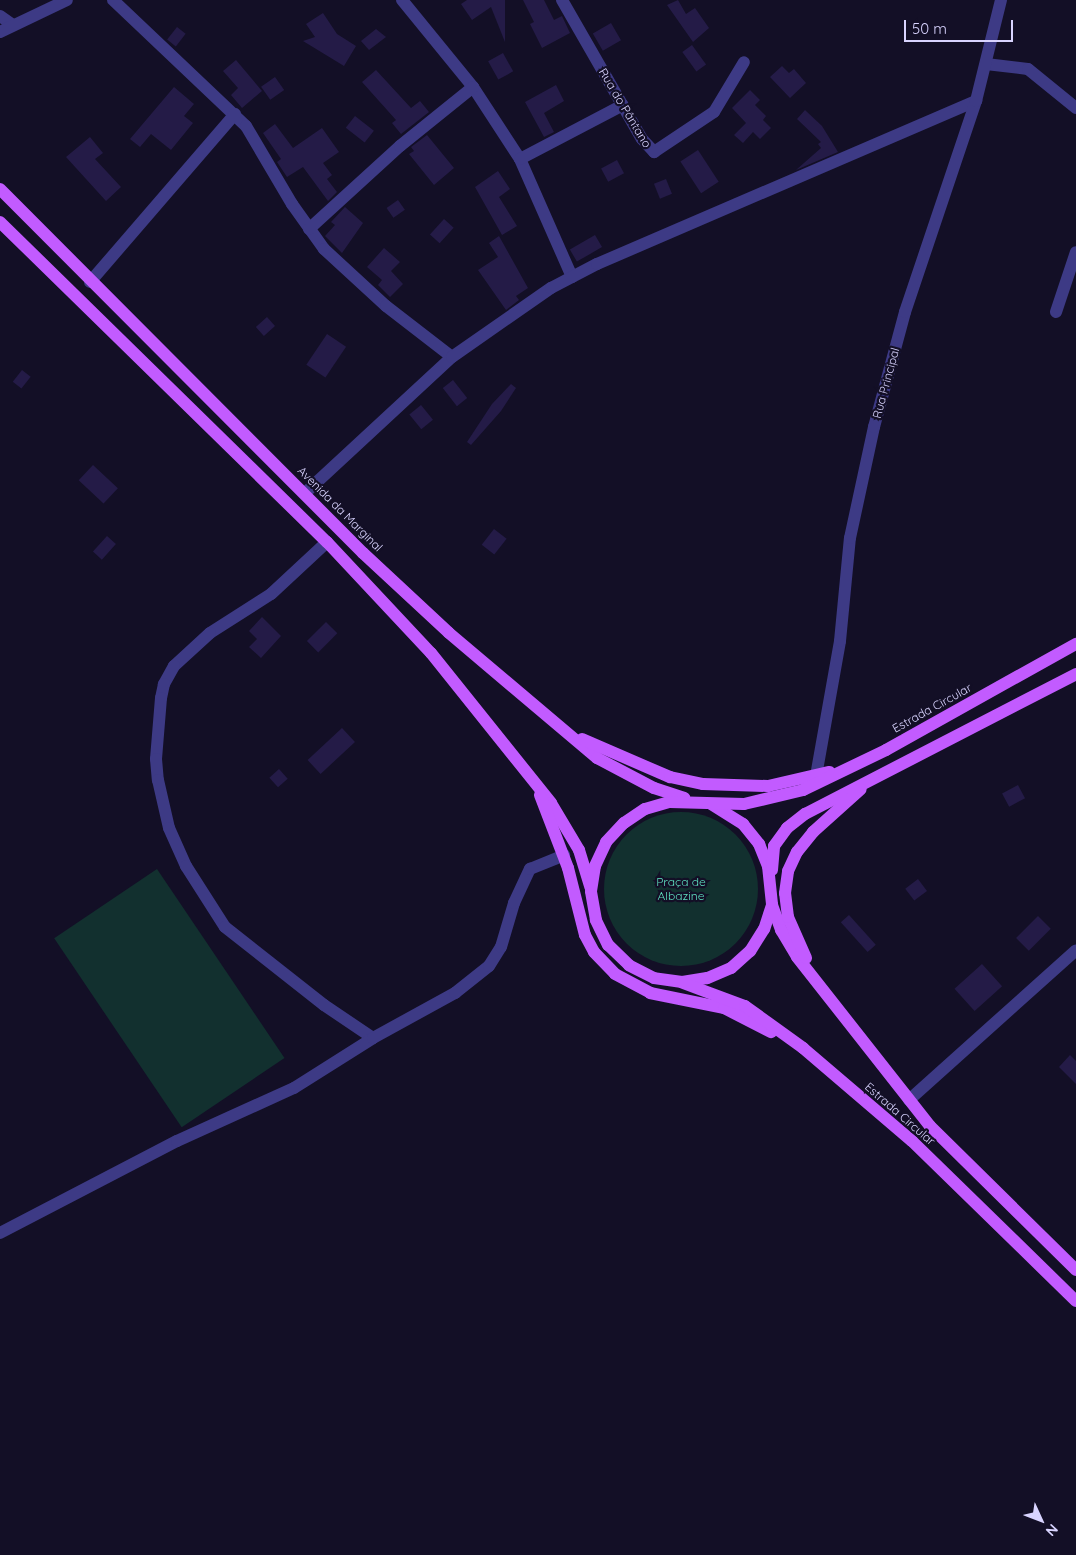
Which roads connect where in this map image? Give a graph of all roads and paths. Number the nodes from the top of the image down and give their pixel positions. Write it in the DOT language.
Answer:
graph roads {
  1 [pos="67,0"];
  2 [pos="113,0"];
  3 [pos="402,0"];
  4 [pos="562,0"];
  5 [pos="1002,0"];
  6 [pos="0,16"];
  7 [pos="12,26"];
  8 [pos="0,32"];
  9 [pos="744,62"];
  10 [pos="986,64"];
  11 [pos="473,87"];
  12 [pos="976,102"];
  13 [pos="622,105"];
  14 [pos="1076,108"];
  15 [pos="235,114"];
  16 [pos="520,159"];
  17 [pos="0,189"];
  18 [pos="0,222"];
  19 [pos="310,229"];
  20 [pos="1076,252"];
  21 [pos="572,277"];
  22 [pos="90,282"];
  23 [pos="1056,312"];
  24 [pos="452,357"];
  25 [pos="305,493"];
  26 [pos="327,542"];
  27 [pos="1076,644"];
  28 [pos="1076,674"];
  29 [pos="557,727"];
  30 [pos="886,750"];
  31 [pos="816,776"];
  32 [pos="534,781"];
  33 [pos="869,782"];
  34 [pos="696,802"];
  35 [pos="711,804"];
  36 [pos="564,855"];
  37 [pos="770,890"];
  38 [pos="591,892"];
  39 [pos="772,905"];
  40 [pos="1076,950"];
  41 [pos="817,978"];
  42 [pos="682,982"];
  43 [pos="372,1038"];
  44 [pos="802,1048"];
  45 [pos="909,1100"];
  46 [pos="0,1234"];
  47 [pos="1076,1270"];
  48 [pos="1076,1301"];
  1 -- 7 [label="street"];
  2 -- 15 [label="street"];
  3 -- 11 [label="street"];
  4 -- 13 [label="street, Rua do Pântano"];
  5 -- 10 [label="street, Rua Principal"];
  6 -- 7 [label="street"];
  7 -- 8 [label="street"];
  9 -- 13 [label="street, Rua do Pântano"];
  10 -- 12 [label="street, Rua Principal"];
  10 -- 14 [label="street"];
  11 -- 16 [label="street"];
  11 -- 19 [label="street"];
  12 -- 21 [label="street"];
  12 -- 31 [label="street, Rua Principal"];
  13 -- 16 [label="street"];
  15 -- 19 [label="street"];
  15 -- 22 [label="street"];
  16 -- 21 [label="street"];
  17 -- 22 [label="main road, Avenida da Marginal"];
  18 -- 26 [label="main road"];
  19 -- 24 [label="street"];
  20 -- 23 [label="street"];
  21 -- 24 [label="street"];
  22 -- 25 [label="main road, Avenida da Marginal"];
  24 -- 25 [label="street"];
  25 -- 29 [label="main road, Avenida da Marginal"];
  26 -- 32 [label="main road"];
  26 -- 43 [label="street"];
  27 -- 30 [label="main road, Estrada Circular"];
  28 -- 33 [label="main road"];
  29 -- 31 [label="main road"];
  29 -- 34 [label="main road, Avenida da Marginal"];
  30 -- 31 [label="main road"];
  30 -- 35 [label="main road, Estrada Circular"];
  32 -- 36 [label="main road"];
  32 -- 38 [label="main road"];
  33 -- 37 [label="main road"];
  33 -- 41 [label="main road"];
  34 -- 35 [label="main road, Estrada Circular"];
  34 -- 38 [label="main road"];
  35 -- 37 [label="main road"];
  36 -- 43 [label="street"];
  36 -- 44 [label="main road"];
  37 -- 39 [label="main road"];
  38 -- 42 [label="main road"];
  39 -- 41 [label="main road, Estrada Circular"];
  39 -- 42 [label="main road"];
  40 -- 45 [label="street"];
  41 -- 45 [label="main road, Estrada Circular"];
  42 -- 44 [label="main road, Estrada Circular"];
  43 -- 46 [label="street"];
  44 -- 48 [label="main road, Estrada Circular"];
  45 -- 47 [label="main road, Estrada Circular"];
}
